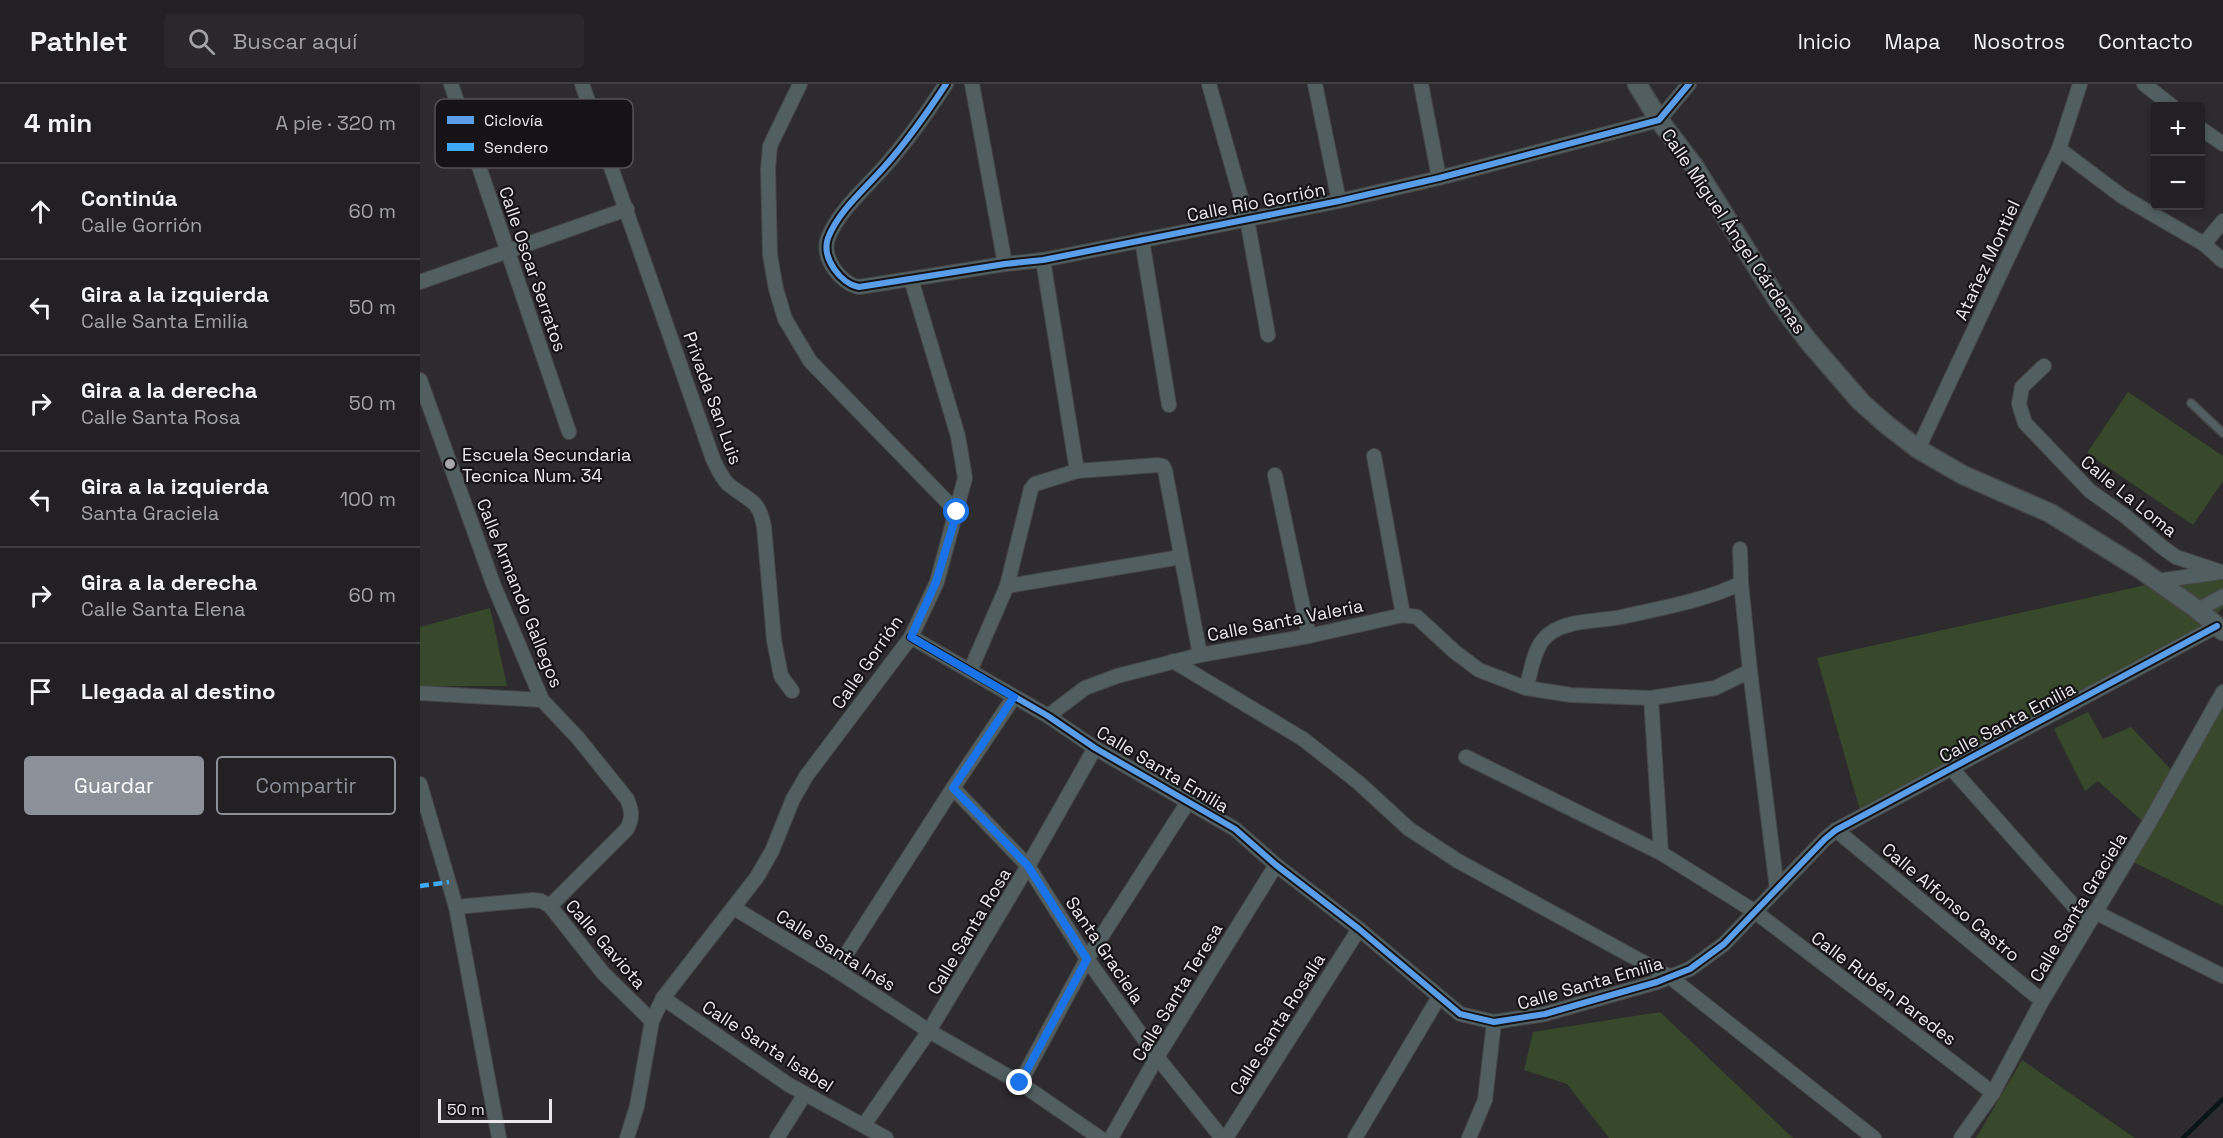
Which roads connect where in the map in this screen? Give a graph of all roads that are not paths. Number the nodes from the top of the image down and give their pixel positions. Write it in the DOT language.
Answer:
graph roads {
  1 [pos="451,84"];
  2 [pos="582,84"];
  3 [pos="800,84"];
  4 [pos="946,84"];
  5 [pos="972,84"];
  6 [pos="1209,84"];
  7 [pos="1315,84"];
  8 [pos="1421,84"];
  9 [pos="1637,84"];
  10 [pos="1689,84"];
  11 [pos="2080,84"];
  12 [pos="2144,84"];
  13 [pos="456,99"];
  14 [pos="587,99"];
  15 [pos="2167,102"];
  16 [pos="1659,120"];
  17 [pos="2205,131"];
  18 [pos="2223,144"];
  19 [pos="2060,149"];
  20 [pos="480,168"];
  21 [pos="612,168"];
  22 [pos="1439,178"];
  23 [pos="1339,201"];
  24 [pos="627,209"];
  25 [pos="1247,219"];
  26 [pos="2223,222"];
  27 [pos="1142,240"];
  28 [pos="2204,244"];
  29 [pos="508,252"];
  30 [pos="1043,260"];
  31 [pos="2223,261"];
  32 [pos="1005,264"];
  33 [pos="911,279"];
  34 [pos="420,282"];
  35 [pos="1268,335"];
  36 [pos="2044,366"];
  37 [pos="420,380"];
  38 [pos="2191,403"];
  39 [pos="1169,405"];
  40 [pos="569,432"];
  41 [pos="2223,433"];
  42 [pos="1918,449"];
  43 [pos="1374,456"];
  44 [pos="1077,471"];
  45 [pos="1275,475"];
  46 [pos="957,512"];
  47 [pos="1740,549"];
  48 [pos="1182,557"];
  49 [pos="2222,573"];
  50 [pos="2156,581"];
  51 [pos="1741,583"];
  52 [pos="1007,586"];
  53 [pos="2223,596"];
  54 [pos="2198,610"];
  55 [pos="1403,615"];
  56 [pos="2220,628"];
  57 [pos="1309,636"];
  58 [pos="911,637"];
  59 [pos="1200,655"];
  60 [pos="1173,661"];
  61 [pos="970,671"];
  62 [pos="1750,671"];
  63 [pos="1526,688"];
  64 [pos="792,691"];
  65 [pos="2223,692"];
  66 [pos="420,693"];
  67 [pos="1014,697"];
  68 [pos="1651,698"];
  69 [pos="542,700"];
  70 [pos="1048,716"];
  71 [pos="1095,748"];
  72 [pos="1466,757"];
  73 [pos="1952,769"];
  74 [pos="420,783"];
  75 [pos="953,788"];
  76 [pos="1188,802"];
  77 [pos="1836,830"];
  78 [pos="1661,853"];
  79 [pos="1276,865"];
  80 [pos="1028,866"];
  81 [pos="1777,888"];
  82 [pos="550,906"];
  83 [pos="456,907"];
  84 [pos="734,908"];
  85 [pos="1755,911"];
  86 [pos="2091,917"];
  87 [pos="1359,929"];
  88 [pos="1087,959"];
  89 [pos="836,970"];
  90 [pos="2223,976"];
  91 [pos="1670,977"];
  92 [pos="1439,997"];
  93 [pos="663,998"];
  94 [pos="2042,1001"];
  95 [pos="652,1021"];
  96 [pos="1494,1022"];
  97 [pos="929,1031"];
  98 [pos="1157,1057"];
  99 [pos="1020,1083"];
  100 [pos="1993,1093"];
  101 [pos="805,1094"];
  102 [pos="864,1125"];
  103 [pos="499,1138"];
  104 [pos="627,1138"];
  105 [pos="777,1138"];
  106 [pos="886,1138"];
  107 [pos="1100,1138"];
  108 [pos="1111,1138"];
  109 [pos="1224,1138"];
  110 [pos="1355,1138"];
  111 [pos="1469,1138"];
  112 [pos="1874,1138"];
  113 [pos="1961,1138"];
  1 -- 13 [label="street, Calle Oscar Serratos"];
  2 -- 14 [label="street, Privada San Luis"];
  3 -- 46 [label="street"];
  4 -- 33 [label="street, Calle Río Gorrión"];
  5 -- 32 [label="street"];
  6 -- 25 [label="street"];
  7 -- 23 [label="street"];
  8 -- 22 [label="street"];
  9 -- 16 [label="street, Calle Miguel Ángel Cárdenas"];
  10 -- 16 [label="street"];
  11 -- 19 [label="street, Atañez Montiel"];
  12 -- 15 [label="street"];
  16 -- 22 [label="street, Calle Río Gorrión"];
  16 -- 42 [label="street, Calle Miguel Ángel Cárdenas"];
  17 -- 18 [label="street"];
  19 -- 28 [label="street"];
  19 -- 42 [label="street, Atañez Montiel"];
  20 -- 29 [label="street, Calle Oscar Serratos"];
  21 -- 24 [label="street, Privada San Luis"];
  22 -- 23 [label="street, Calle Río Gorrión"];
  23 -- 25 [label="street, Calle Río Gorrión"];
  24 -- 29 [label="street"];
  24 -- 64 [label="street, Privada San Luis"];
  25 -- 27 [label="street, Calle Río Gorrión"];
  25 -- 35 [label="street"];
  26 -- 28 [label="street"];
  27 -- 30 [label="street, Calle Río Gorrión"];
  27 -- 39 [label="street"];
  28 -- 31 [label="street"];
  29 -- 34 [label="street"];
  29 -- 40 [label="street, Calle Oscar Serratos"];
  30 -- 32 [label="street, Calle Río Gorrión"];
  30 -- 44 [label="street"];
  32 -- 33 [label="street, Calle Río Gorrión"];
  33 -- 46 [label="street, Calle Gorrión"];
  36 -- 49 [label="street, Calle La Loma"];
  37 -- 69 [label="street, Calle Armando Gallegos"];
  38 -- 41 [label="lane"];
  42 -- 50 [label="street, Calle Miguel Ángel Cárdenas"];
  43 -- 55 [label="street"];
  44 -- 48 [label="street"];
  44 -- 52 [label="street"];
  45 -- 57 [label="street"];
  46 -- 58 [label="street, Calle Gorrión"];
  47 -- 51 [label="street"];
  48 -- 52 [label="street"];
  48 -- 59 [label="street"];
  49 -- 50 [label="street"];
  50 -- 54 [label="street, Calle Miguel Ángel Cárdenas"];
  51 -- 62 [label="street"];
  51 -- 63 [label="street"];
  52 -- 61 [label="street"];
  53 -- 54 [label="street"];
  54 -- 56 [label="street, Calle Miguel Ángel Cárdenas"];
  55 -- 57 [label="street, Calle Santa Valeria"];
  55 -- 63 [label="street"];
  56 -- 73 [label="street, Calle Santa Emilia"];
  57 -- 59 [label="street, Calle Santa Valeria"];
  58 -- 61 [label="street, Calle Santa Emilia"];
  58 -- 84 [label="street, Calle Gorrión"];
  59 -- 60 [label="street, Calle Santa Valeria"];
  60 -- 70 [label="street, Calle Santa Valeria"];
  60 -- 91 [label="street"];
  61 -- 67 [label="street, Calle Santa Emilia"];
  62 -- 68 [label="street"];
  62 -- 81 [label="street"];
  63 -- 68 [label="street"];
  65 -- 86 [label="street, Calle Santa Graciela"];
  66 -- 69 [label="street"];
  67 -- 70 [label="street, Calle Santa Emilia"];
  67 -- 75 [label="street"];
  68 -- 78 [label="street"];
  69 -- 82 [label="street, Calle Armando Gallegos"];
  70 -- 71 [label="street, Calle Santa Emilia"];
  71 -- 76 [label="street, Calle Santa Emilia"];
  71 -- 80 [label="street, Calle Santa Rosa"];
  72 -- 78 [label="street, Calle Rubén Paredes"];
  73 -- 77 [label="street, Calle Santa Emilia"];
  73 -- 86 [label="street"];
  74 -- 83 [label="street"];
  75 -- 80 [label="street, Santa Graciela"];
  75 -- 89 [label="street"];
  76 -- 79 [label="street, Calle Santa Emilia"];
  76 -- 88 [label="street"];
  77 -- 81 [label="street, Calle Santa Emilia"];
  77 -- 94 [label="street, Calle Alfonso Castro"];
  78 -- 85 [label="street, Calle Rubén Paredes"];
  79 -- 87 [label="street, Calle Santa Emilia"];
  79 -- 98 [label="street, Calle Santa Teresa"];
  80 -- 88 [label="street, Santa Graciela"];
  80 -- 97 [label="street, Calle Santa Rosa"];
  81 -- 85 [label="street, Calle Santa Emilia"];
  82 -- 83 [label="street, Calle Gaviota"];
  82 -- 95 [label="street, Calle Gaviota"];
  83 -- 103 [label="street"];
  84 -- 89 [label="street, Calle Santa Inés"];
  84 -- 93 [label="street, Calle Gorrión"];
  85 -- 91 [label="street, Calle Santa Emilia"];
  85 -- 100 [label="street, Calle Rubén Paredes"];
  86 -- 90 [label="street"];
  86 -- 94 [label="street, Calle Santa Graciela"];
  87 -- 92 [label="street, Calle Santa Emilia"];
  87 -- 109 [label="street, Calle Santa Rosalía"];
  88 -- 98 [label="street, Santa Graciela"];
  88 -- 99 [label="street"];
  89 -- 97 [label="street, Calle Santa Inés"];
  91 -- 96 [label="street, Calle Santa Emilia"];
  91 -- 112 [label="street, Calle Santa Emilia"];
  92 -- 96 [label="street, Calle Santa Emilia"];
  92 -- 110 [label="street"];
  93 -- 95 [label="street, Calle Gorrión"];
  93 -- 101 [label="street, Calle Santa Isabel"];
  94 -- 100 [label="street, Calle Santa Graciela"];
  95 -- 104 [label="street, Calle Gorrión"];
  96 -- 111 [label="street"];
  97 -- 99 [label="street, Calle Santa Inés"];
  97 -- 102 [label="street, Calle Santa Rosa"];
  98 -- 108 [label="street, Calle Santa Teresa"];
  98 -- 109 [label="street, Santa Graciela"];
  99 -- 107 [label="street, Calle Santa Inés"];
  100 -- 113 [label="street, Calle Santa Graciela"];
  101 -- 102 [label="street, Calle Santa Isabel"];
  101 -- 105 [label="street"];
  102 -- 106 [label="street, Calle Santa Isabel"];
}
